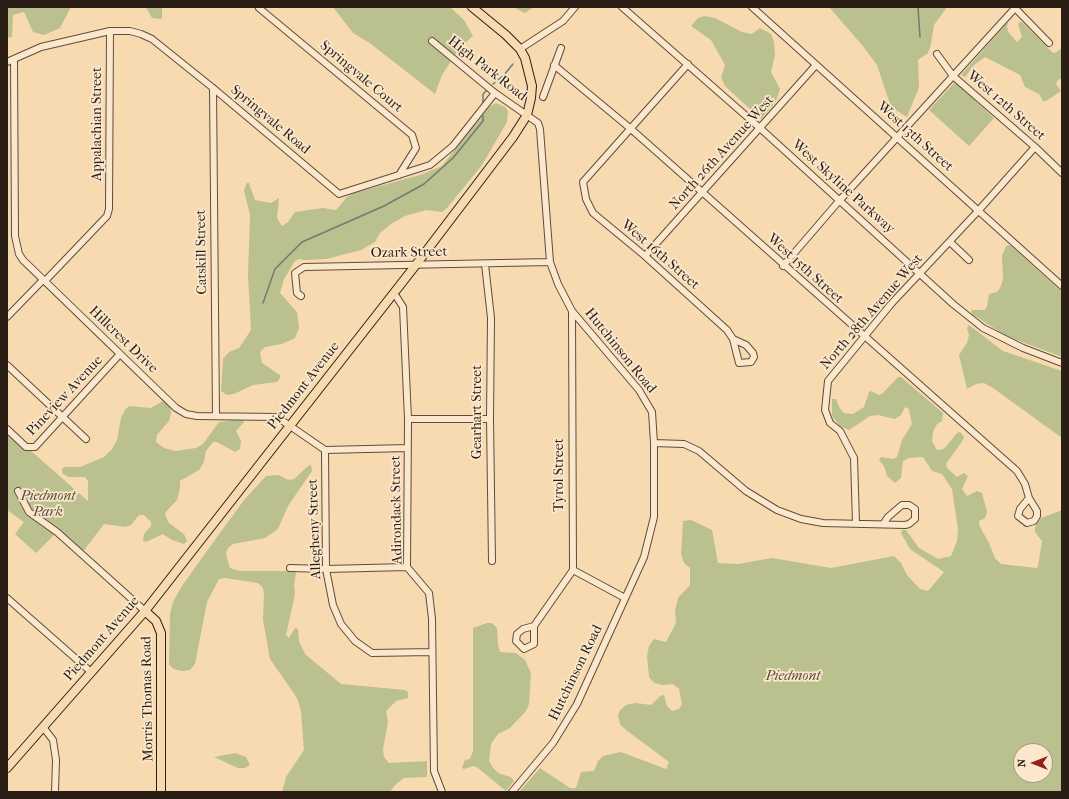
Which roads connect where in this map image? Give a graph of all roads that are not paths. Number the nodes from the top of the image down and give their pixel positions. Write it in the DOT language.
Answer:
graph roads {
  1 [pos="472,7"];
  2 [pos="575,7"];
  3 [pos="622,7"];
  4 [pos="752,7"];
  5 [pos="1016,7"];
  6 [pos="259,8"];
  7 [pos="110,32"];
  8 [pos="432,41"];
  9 [pos="1049,43"];
  10 [pos="560,48"];
  11 [pos="520,49"];
  12 [pos="938,54"];
  13 [pos="14,59"];
  14 [pos="7,62"];
  15 [pos="688,64"];
  16 [pos="554,65"];
  17 [pos="816,65"];
  18 [pos="953,76"];
  19 [pos="213,88"];
  20 [pos="495,93"];
  21 [pos="543,97"];
  22 [pos="527,115"];
  23 [pos="761,128"];
  24 [pos="631,129"];
  25 [pos="897,137"];
  26 [pos="1035,147"];
  27 [pos="1062,173"];
  28 [pos="399,176"];
  29 [pos="702,193"];
  30 [pos="840,201"];
  31 [pos="979,210"];
  32 [pos="950,242"];
  33 [pos="645,256"];
  34 [pos="969,260"];
  35 [pos="550,262"];
  36 [pos="485,264"];
  37 [pos="415,266"];
  38 [pos="783,266"];
  39 [pos="920,274"];
  40 [pos="45,281"];
  41 [pos="1062,286"];
  42 [pos="394,293"];
  43 [pos="301,296"];
  44 [pos="572,311"];
  45 [pos="7,317"];
  46 [pos="863,337"];
  47 [pos="733,339"];
  48 [pos="120,354"];
  49 [pos="1062,363"];
  50 [pos="7,365"];
  51 [pos="216,416"];
  52 [pos="63,418"];
  53 [pos="408,419"];
  54 [pos="490,419"];
  55 [pos="290,425"];
  56 [pos="7,429"];
  57 [pos="86,439"];
  58 [pos="654,443"];
  59 [pos="408,448"];
  60 [pos="326,450"];
  61 [pos="18,491"];
  62 [pos="1029,498"];
  63 [pos="856,523"];
  64 [pos="884,523"];
  65 [pos="492,561"];
  66 [pos="407,567"];
  67 [pos="290,568"];
  68 [pos="326,569"];
  69 [pos="573,570"];
  70 [pos="625,598"];
  71 [pos="8,602"];
  72 [pos="145,611"];
  73 [pos="534,626"];
  74 [pos="431,652"];
  75 [pos="91,672"];
  76 [pos="43,727"];
  77 [pos="7,768"];
  78 [pos="55,792"];
  79 [pos="161,792"];
  80 [pos="442,792"];
  81 [pos="512,792"];
  1 -- 11 [label="main road, Piedmont Avenue"];
  2 -- 11 [label="street"];
  3 -- 15 [label="street, West Skyline Parkway"];
  4 -- 17 [label="street, West 13th Street"];
  5 -- 9 [label="street"];
  5 -- 18 [label="street"];
  6 -- 28 [label="street, Springvale Court"];
  7 -- 13 [label="street, Springvale Road"];
  7 -- 19 [label="street, Springvale Road"];
  7 -- 40 [label="street, Appalachian Street"];
  8 -- 20 [label="street, High Park Road"];
  10 -- 16 [label="street"];
  11 -- 22 [label="main road, Piedmont Avenue"];
  12 -- 18 [label="street, West 12th Street"];
  13 -- 14 [label="street, Springvale Road"];
  13 -- 40 [label="street, Hillcrest Drive"];
  15 -- 23 [label="street, West Skyline Parkway"];
  15 -- 24 [label="street"];
  16 -- 21 [label="street"];
  16 -- 24 [label="street, West 15th Street"];
  17 -- 23 [label="street, North 26th Avenue West"];
  17 -- 25 [label="street, West 13th Street"];
  18 -- 25 [label="street"];
  18 -- 26 [label="street, West 12th Street"];
  19 -- 28 [label="street, Springvale Road"];
  19 -- 51 [label="street, Catskill Street"];
  20 -- 22 [label="street, High Park Road"];
  20 -- 28 [label="street, Springvale Road"];
  22 -- 35 [label="street, Hutchinson Road"];
  22 -- 37 [label="main road, Piedmont Avenue"];
  23 -- 29 [label="street, North 26th Avenue West"];
  23 -- 30 [label="street, West Skyline Parkway"];
  24 -- 29 [label="street, West 15th Street"];
  24 -- 33 [label="street, West 16th Street"];
  25 -- 30 [label="street"];
  25 -- 31 [label="street, West 13th Street"];
  26 -- 27 [label="street, West 12th Street"];
  26 -- 31 [label="street, North 28th Avenue West"];
  29 -- 33 [label="street, North 26th Avenue West"];
  29 -- 38 [label="street, West 15th Street"];
  30 -- 38 [label="street"];
  30 -- 39 [label="street, West Skyline Parkway"];
  31 -- 32 [label="street, North 28th Avenue West"];
  31 -- 41 [label="street, West 13th Street"];
  32 -- 34 [label="street"];
  32 -- 39 [label="street, North 28th Avenue West"];
  33 -- 47 [label="street, West 16th Street"];
  35 -- 36 [label="street, Ozark Street"];
  35 -- 44 [label="street, Hutchinson Road"];
  36 -- 37 [label="street, Ozark Street"];
  36 -- 54 [label="street, Gearhart Street"];
  37 -- 42 [label="main road, Piedmont Avenue"];
  37 -- 43 [label="street, Ozark Street"];
  38 -- 46 [label="street, West 15th Street"];
  39 -- 46 [label="street, North 28th Avenue West"];
  39 -- 49 [label="street, West Skyline Parkway"];
  40 -- 45 [label="street"];
  40 -- 48 [label="street, Hillcrest Drive"];
  42 -- 53 [label="street, Adirondack Street"];
  42 -- 55 [label="main road, Piedmont Avenue"];
  44 -- 58 [label="street, Hutchinson Road"];
  44 -- 69 [label="street, Tyrol Street"];
  46 -- 62 [label="street, West 15th Street"];
  46 -- 63 [label="street, North 28th Avenue West"];
  48 -- 51 [label="street, Hillcrest Drive"];
  48 -- 52 [label="street, Pineview Avenue"];
  50 -- 52 [label="street"];
  51 -- 55 [label="street, Hillcrest Drive"];
  52 -- 56 [label="street, Pineview Avenue"];
  52 -- 57 [label="street"];
  53 -- 54 [label="street"];
  53 -- 59 [label="street, Adirondack Street"];
  54 -- 65 [label="street, Gearhart Street"];
  55 -- 60 [label="street, Hillcrest Drive"];
  55 -- 72 [label="main road, Piedmont Avenue"];
  58 -- 63 [label="street"];
  58 -- 70 [label="street, Hutchinson Road"];
  59 -- 60 [label="street"];
  59 -- 66 [label="street, Adirondack Street"];
  60 -- 68 [label="street, Allegheny Street"];
  61 -- 72 [label="street"];
  63 -- 64 [label="street"];
  64 -- 64 [label="street"];
  66 -- 68 [label="street"];
  66 -- 74 [label="street, Adirondack Street"];
  67 -- 68 [label="street"];
  68 -- 74 [label="street, Allegheny Street"];
  69 -- 70 [label="street"];
  69 -- 73 [label="street"];
  70 -- 81 [label="street, Hutchinson Road"];
  71 -- 75 [label="street"];
  72 -- 75 [label="main road, Piedmont Avenue"];
  72 -- 79 [label="main road, Morris Thomas Road"];
  74 -- 80 [label="street, Adirondack Street"];
  75 -- 76 [label="main road, Piedmont Avenue"];
  76 -- 77 [label="main road, Piedmont Avenue"];
  76 -- 78 [label="street"];
}
